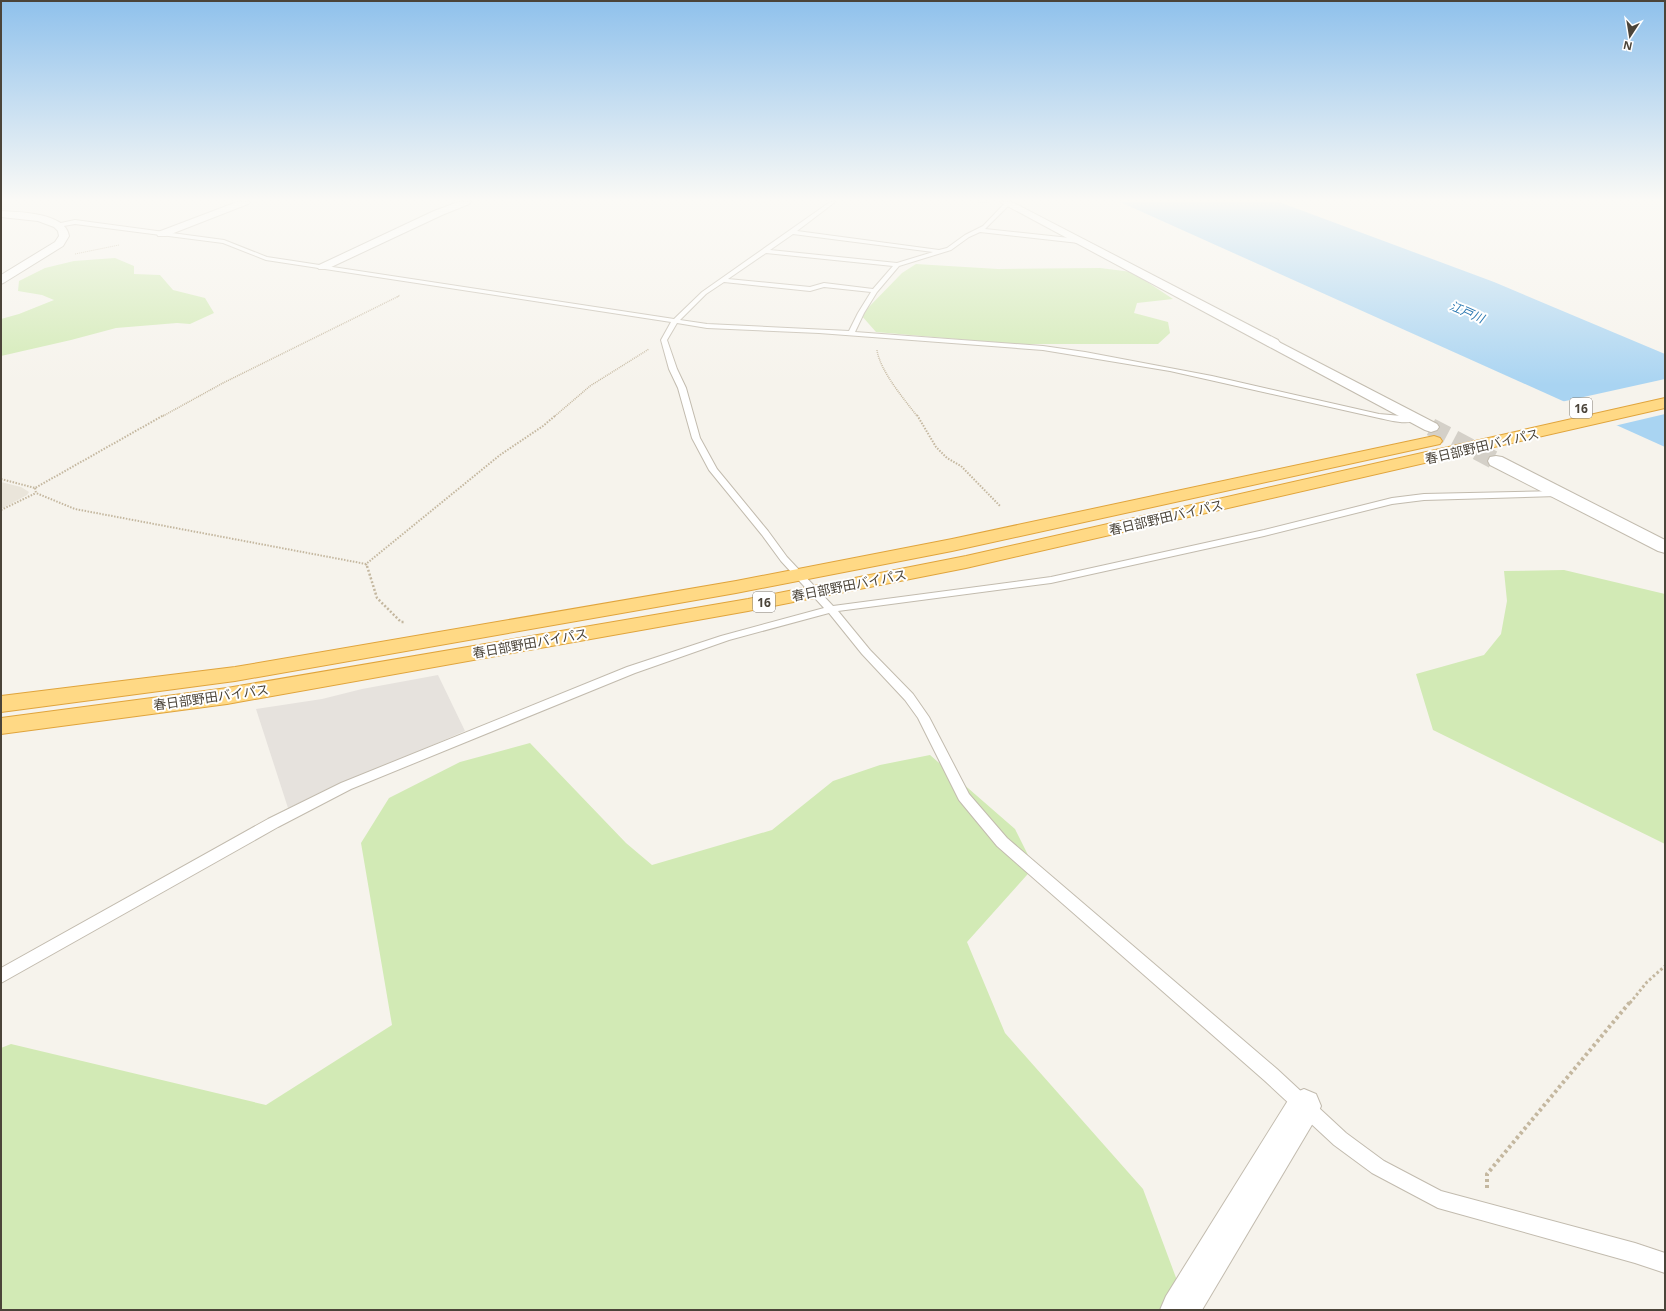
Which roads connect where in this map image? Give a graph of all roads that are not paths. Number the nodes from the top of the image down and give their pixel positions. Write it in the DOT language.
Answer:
graph roads {
  1 [pos="28,263"];
  2 [pos="299,263"];
  3 [pos="331,263"];
  4 [pos="748,263"];
  5 [pos="880,263"];
  6 [pos="903,263"];
  7 [pos="1121,263"];
  8 [pos="897,265"];
  9 [pos="323,267"];
  10 [pos="1,280"];
  11 [pos="723,280"];
  12 [pos="875,291"];
  13 [pos="674,322"];
  14 [pos="851,334"];
  15 [pos="1665,389"];
  16 [pos="1665,403"];
  17 [pos="1413,419"];
  18 [pos="1431,427"];
  19 [pos="1496,461"];
  20 [pos="1556,493"];
  21 [pos="1665,547"];
  22 [pos="798,575"];
  23 [pos="814,591"];
  24 [pos="831,609"];
  25 [pos="1,704"];
  26 [pos="1,726"];
  27 [pos="1,976"];
  28 [pos="1304,1106"];
  29 [pos="1665,1263"];
  30 [pos="1180,1310"];
  1 -- 10 [label="street"];
  2 -- 9 [label="lane"];
  3 -- 9 [label="street"];
  4 -- 11 [label="lane"];
  5 -- 8 [label="lane"];
  6 -- 8 [label="lane"];
  7 -- 17 [label="street"];
  8 -- 12 [label="lane"];
  9 -- 13 [label="lane"];
  11 -- 12 [label="lane"];
  11 -- 13 [label="lane"];
  12 -- 14 [label="lane"];
  13 -- 14 [label="lane"];
  13 -- 22 [label="lane"];
  14 -- 17 [label="lane"];
  15 -- 22 [label="highway, 春日部野田バイパス / 16"];
  16 -- 23 [label="highway, 春日部野田バイパス / 16"];
  17 -- 18 [label="street"];
  19 -- 20 [label="street"];
  20 -- 21 [label="street"];
  20 -- 24 [label="lane"];
  22 -- 23 [label="lane"];
  22 -- 25 [label="highway, 春日部野田バイパス / 16"];
  23 -- 24 [label="lane"];
  23 -- 26 [label="highway, 春日部野田バイパス / 16"];
  24 -- 27 [label="lane"];
  24 -- 28 [label="lane"];
  28 -- 29 [label="lane"];
  28 -- 30 [label="street"];
}
